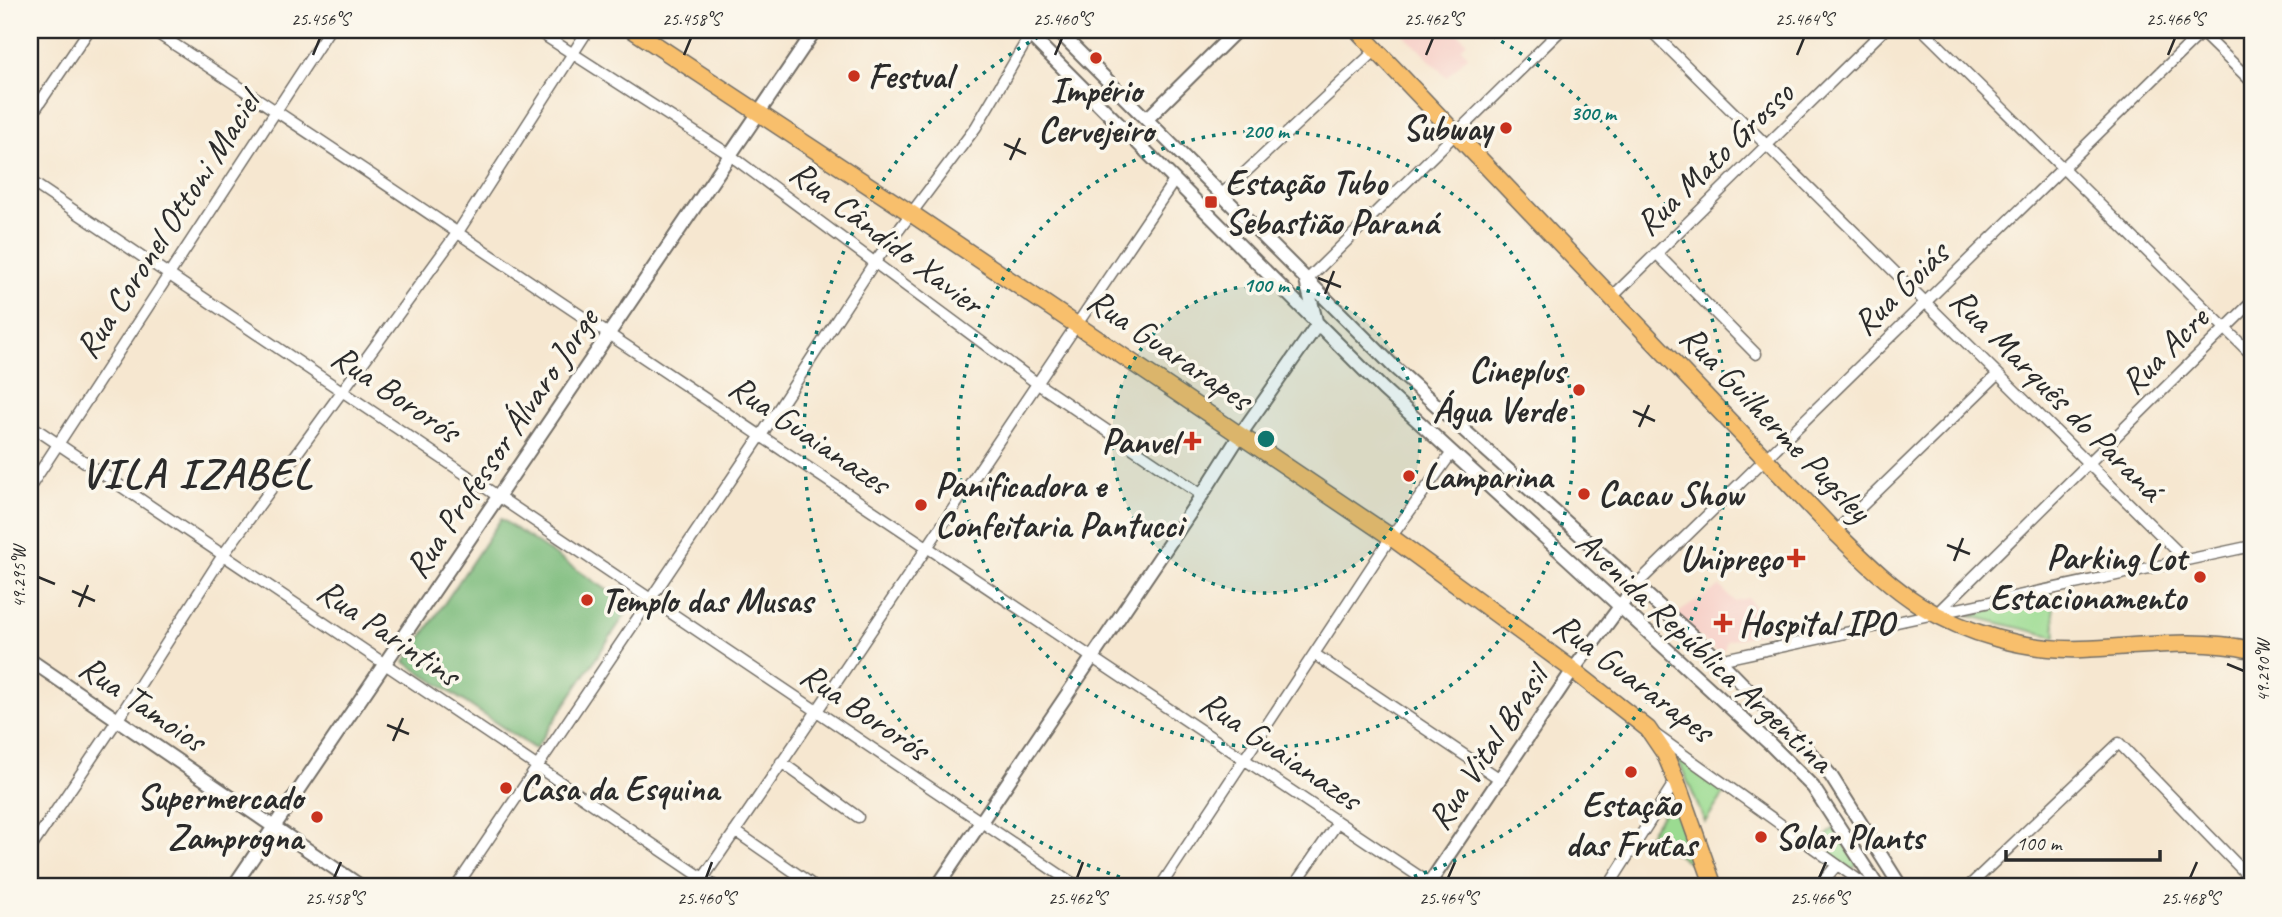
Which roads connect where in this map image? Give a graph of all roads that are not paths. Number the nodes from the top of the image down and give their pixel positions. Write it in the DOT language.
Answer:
graph roads {
  1 [pos="89,30"];
  2 [pos="152,30"];
  3 [pos="329,30"];
  4 [pos="536,30"];
  5 [pos="588,30"];
  6 [pos="633,30"];
  7 [pos="815,30"];
  8 [pos="1237,30"];
  9 [pos="1357,30"];
  10 [pos="1561,30"];
  11 [pos="1650,30"];
  12 [pos="1884,30"];
  13 [pos="1923,30"];
  14 [pos="2202,31"];
  15 [pos="1062,32"];
  16 [pos="1027,33"];
  17 [pos="1376,50"];
  18 [pos="573,52"];
  19 [pos="2252,82"];
  20 [pos="275,109"];
  21 [pos="760,112"];
  22 [pos="30,117"];
  23 [pos="1146,118"];
  24 [pos="1456,133"];
  25 [pos="1767,145"];
  26 [pos="730,155"];
  27 [pos="2063,168"];
  28 [pos="30,181"];
  29 [pos="1174,181"];
  30 [pos="1221,195"];
  31 [pos="912,214"];
  32 [pos="458,232"];
  33 [pos="1656,253"];
  34 [pos="874,263"];
  35 [pos="168,273"];
  36 [pos="1306,281"];
  37 [pos="1612,297"];
  38 [pos="1925,302"];
  39 [pos="2252,302"];
  40 [pos="1077,324"];
  41 [pos="1317,325"];
  42 [pos="2226,329"];
  43 [pos="610,334"];
  44 [pos="1756,354"];
  45 [pos="2252,355"];
  46 [pos="1998,374"];
  47 [pos="1038,384"];
  48 [pos="342,390"];
  49 [pos="30,425"];
  50 [pos="762,434"];
  51 [pos="1240,435"];
  52 [pos="58,444"];
  53 [pos="1451,454"];
  54 [pos="1766,458"];
  55 [pos="2088,464"];
  56 [pos="30,487"];
  57 [pos="1202,495"];
  58 [pos="498,496"];
  59 [pos="1835,532"];
  60 [pos="1391,537"];
  61 [pos="2252,546"];
  62 [pos="929,548"];
  63 [pos="223,555"];
  64 [pos="2186,560"];
  65 [pos="1636,585"];
  66 [pos="651,599"];
  67 [pos="1619,607"];
  68 [pos="1936,614"];
  69 [pos="2252,650"];
  70 [pos="1314,654"];
  71 [pos="1092,657"];
  72 [pos="30,660"];
  73 [pos="1719,660"];
  74 [pos="385,663"];
  75 [pos="1573,670"];
  76 [pos="815,711"];
  77 [pos="118,719"];
  78 [pos="1647,729"];
  79 [pos="1243,758"];
  80 [pos="781,762"];
  81 [pos="538,766"];
  82 [pos="1500,779"];
  83 [pos="1676,780"];
  84 [pos="859,817"];
  85 [pos="1338,822"];
  86 [pos="980,823"];
  87 [pos="274,827"];
  88 [pos="735,831"];
  89 [pos="30,849"];
  90 [pos="1837,865"];
  91 [pos="2252,880"];
  92 [pos="700,883"];
  93 [pos="810,883"];
  94 [pos="1869,884"];
  95 [pos="1430,886"];
  96 [pos="233,887"];
  97 [pos="362,887"];
  98 [pos="456,887"];
  99 [pos="716,887"];
  100 [pos="937,887"];
  101 [pos="1078,887"];
  102 [pos="1160,887"];
  103 [pos="1293,887"];
  104 [pos="1608,887"];
  105 [pos="1713,887"];
  106 [pos="1818,887"];
  107 [pos="1901,887"];
  108 [pos="1968,887"];
  1 -- 22 [label="street"];
  2 -- 20 [label="street, Rua Guaianazes"];
  3 -- 20 [label="street, Rua Coronel Ottoni Maciel"];
  4 -- 18 [label="street, Rua Cândido Xavier"];
  5 -- 18 [label="street"];
  6 -- 21 [label="main road, Rua Guararapes"];
  7 -- 21 [label="street, Rua Professor Álvaro Jorge"];
  8 -- 23 [label="street"];
  9 -- 17 [label="main road, Rua Guilherme Pugsley"];
  10 -- 24 [label="street"];
  11 -- 25 [label="street, Rua Marquês do Paraná"];
  12 -- 25 [label="street, Rua Mato Grosso"];
  13 -- 27 [label="street"];
  14 -- 19 [label="street"];
  14 -- 27 [label="street, Rua Goiás"];
  15 -- 23 [label="street, Avenida República Argentina"];
  16 -- 29 [label="street, Avenida República Argentina"];
  16 -- 31 [label="street"];
  17 -- 24 [label="main road, Rua Guilherme Pugsley"];
  17 -- 30 [label="street"];
  18 -- 26 [label="street, Rua Cândido Xavier"];
  18 -- 32 [label="street"];
  20 -- 32 [label="street, Rua Guaianazes"];
  20 -- 35 [label="street, Rua Coronel Ottoni Maciel"];
  21 -- 26 [label="street, Rua Professor Álvaro Jorge"];
  21 -- 31 [label="main road, Rua Guararapes"];
  23 -- 30 [label="street, Avenida República Argentina"];
  24 -- 36 [label="street"];
  24 -- 37 [label="main road, Rua Guilherme Pugsley"];
  25 -- 33 [label="street, Rua Mato Grosso"];
  25 -- 38 [label="street, Rua Marquês do Paraná"];
  26 -- 34 [label="street, Rua Cândido Xavier"];
  26 -- 43 [label="street, Rua Professor Álvaro Jorge"];
  27 -- 38 [label="street, Rua Goiás"];
  27 -- 42 [label="street"];
  28 -- 35 [label="street, Rua Bororós"];
  29 -- 40 [label="street"];
  29 -- 41 [label="street, Avenida República Argentina"];
  30 -- 36 [label="street, Avenida República Argentina"];
  31 -- 34 [label="street"];
  31 -- 40 [label="main road, Rua Guararapes"];
  32 -- 43 [label="street, Rua Guaianazes"];
  32 -- 48 [label="street"];
  33 -- 37 [label="street, Rua Mato Grosso"];
  33 -- 44 [label="street"];
  34 -- 47 [label="street, Rua Cândido Xavier"];
  34 -- 50 [label="street"];
  35 -- 48 [label="street, Rua Bororós"];
  35 -- 52 [label="street, Rua Coronel Ottoni Maciel"];
  36 -- 41 [label="street"];
  36 -- 65 [label="street, Avenida República Argentina"];
  37 -- 54 [label="main road, Rua Guilherme Pugsley"];
  38 -- 46 [label="street, Rua Marquês do Paraná"];
  38 -- 54 [label="street, Rua Goiás"];
  39 -- 42 [label="street, Rua Acre"];
  40 -- 47 [label="street"];
  40 -- 51 [label="main road, Rua Guararapes"];
  41 -- 51 [label="street"];
  41 -- 53 [label="street, Avenida República Argentina"];
  42 -- 45 [label="street"];
  42 -- 55 [label="street, Rua Acre"];
  43 -- 50 [label="street, Rua Guaianazes"];
  43 -- 58 [label="street, Rua Professor Álvaro Jorge"];
  46 -- 55 [label="street, Rua Marquês do Paraná"];
  46 -- 59 [label="street"];
  47 -- 57 [label="street, Rua Cândido Xavier"];
  47 -- 62 [label="street"];
  48 -- 58 [label="street, Rua Bororós"];
  48 -- 63 [label="street"];
  49 -- 52 [label="street, Rua Parintins"];
  50 -- 62 [label="street, Rua Guaianazes"];
  50 -- 66 [label="street"];
  51 -- 57 [label="street"];
  51 -- 60 [label="main road, Rua Guararapes"];
  52 -- 56 [label="street, Rua Coronel Ottoni Maciel"];
  52 -- 63 [label="street, Rua Parintins"];
  53 -- 60 [label="street"];
  53 -- 67 [label="street, Avenida República Argentina"];
  54 -- 59 [label="main road, Rua Guilherme Pugsley"];
  54 -- 65 [label="street, Rua Goiás"];
  55 -- 64 [label="street, Rua Marquês do Paraná"];
  55 -- 68 [label="street, Rua Acre"];
  57 -- 71 [label="street"];
  58 -- 66 [label="street, Rua Bororós"];
  58 -- 74 [label="street, Rua Professor Álvaro Jorge"];
  59 -- 68 [label="main road, Rua Guilherme Pugsley"];
  60 -- 70 [label="street"];
  60 -- 75 [label="main road, Rua Guararapes"];
  61 -- 64 [label="street"];
  62 -- 71 [label="street, Rua Guaianazes"];
  62 -- 76 [label="street"];
  63 -- 74 [label="street, Rua Parintins"];
  63 -- 77 [label="street"];
  64 -- 68 [label="street"];
  65 -- 67 [label="street, Rua Vital Brasil"];
  65 -- 73 [label="street, Avenida República Argentina"];
  66 -- 76 [label="street, Rua Bororós"];
  66 -- 81 [label="street"];
  67 -- 75 [label="street, Rua Vital Brasil"];
  67 -- 94 [label="street, Avenida República Argentina"];
  68 -- 69 [label="main road, Rua Guilherme Pugsley"];
  68 -- 73 [label="street"];
  70 -- 79 [label="street"];
  70 -- 82 [label="street"];
  71 -- 79 [label="street, Rua Guaianazes"];
  71 -- 86 [label="street"];
  72 -- 77 [label="street, Rua Tamoios"];
  73 -- 107 [label="street, Avenida República Argentina"];
  74 -- 81 [label="street, Rua Parintins"];
  74 -- 87 [label="street, Rua Professor Álvaro Jorge"];
  75 -- 78 [label="main road, Rua Guararapes"];
  75 -- 82 [label="street, Rua Vital Brasil"];
  76 -- 80 [label="street"];
  76 -- 86 [label="street, Rua Bororós"];
  77 -- 87 [label="street, Rua Tamoios"];
  77 -- 89 [label="street"];
  78 -- 83 [label="main road"];
  78 -- 90 [label="street, Rua Guararapes"];
  79 -- 85 [label="street, Rua Guaianazes"];
  79 -- 102 [label="street"];
  80 -- 84 [label="street"];
  80 -- 88 [label="street"];
  81 -- 92 [label="street, Rua Parintins"];
  81 -- 98 [label="street"];
  82 -- 95 [label="street, Rua Vital Brasil"];
  83 -- 104 [label="street"];
  83 -- 105 [label="main road"];
  85 -- 95 [label="street, Rua Guaianazes"];
  85 -- 103 [label="street"];
  86 -- 100 [label="street"];
  86 -- 101 [label="street, Rua Bororós"];
  87 -- 96 [label="street, Rua Professor Álvaro Jorge"];
  87 -- 97 [label="street, Rua Tamoios"];
  88 -- 92 [label="street"];
  88 -- 93 [label="street"];
  90 -- 94 [label="street, Rua Guararapes"];
  90 -- 106 [label="street"];
  91 -- 108 [label="street"];
  92 -- 99 [label="street, Rua Parintins"];
}
